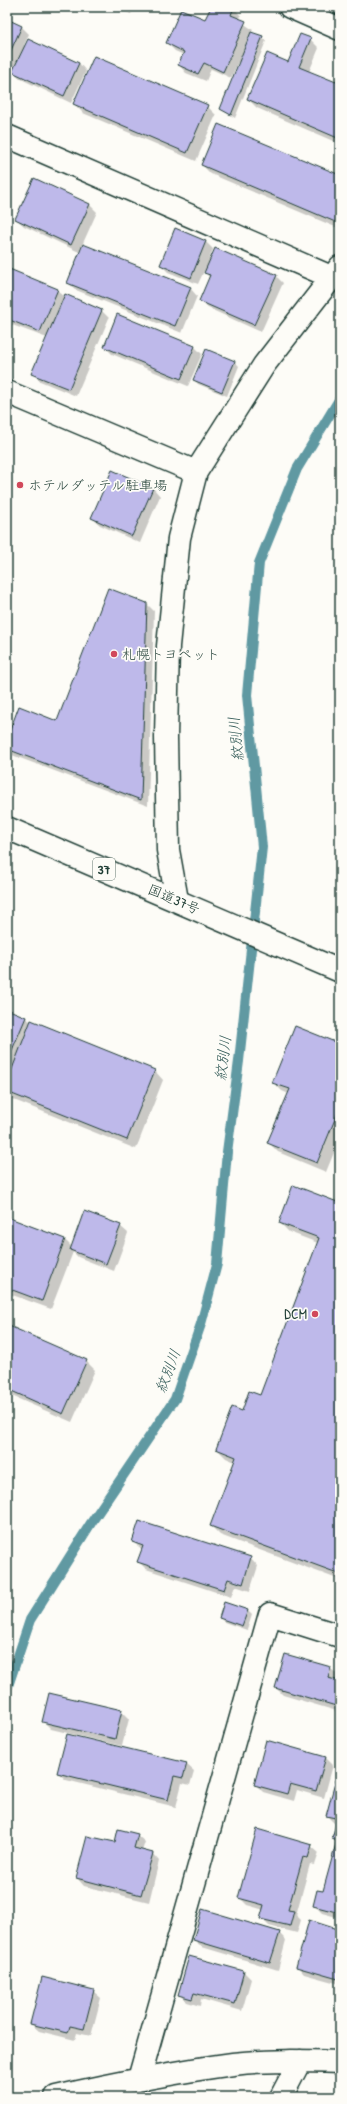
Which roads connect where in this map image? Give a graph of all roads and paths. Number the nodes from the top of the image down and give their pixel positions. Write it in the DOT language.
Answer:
graph roads {
  1 [pos="290,7"];
  2 [pos="340,29"];
  3 [pos="7,136"];
  4 [pos="335,272"];
  5 [pos="7,392"];
  6 [pos="196,472"];
  7 [pos="7,828"];
  8 [pos="177,900"];
  9 [pos="340,971"];
  10 [pos="340,1636"];
  11 [pos="300,2061"];
  12 [pos="340,2062"];
  13 [pos="139,2079"];
  14 [pos="68,2096"];
  15 [pos="281,2097"];
  1 -- 2 [label="main road"];
  3 -- 4 [label="main road"];
  4 -- 6 [label="main road"];
  5 -- 6 [label="main road"];
  6 -- 8 [label="main road"];
  7 -- 8 [label="main road, 国道37号 / 37"];
  8 -- 9 [label="main road, 国道37号 / 37"];
  10 -- 13 [label="main road"];
  11 -- 12 [label="main road"];
  11 -- 13 [label="main road"];
  11 -- 15 [label="main road"];
  13 -- 14 [label="main road"];
}
